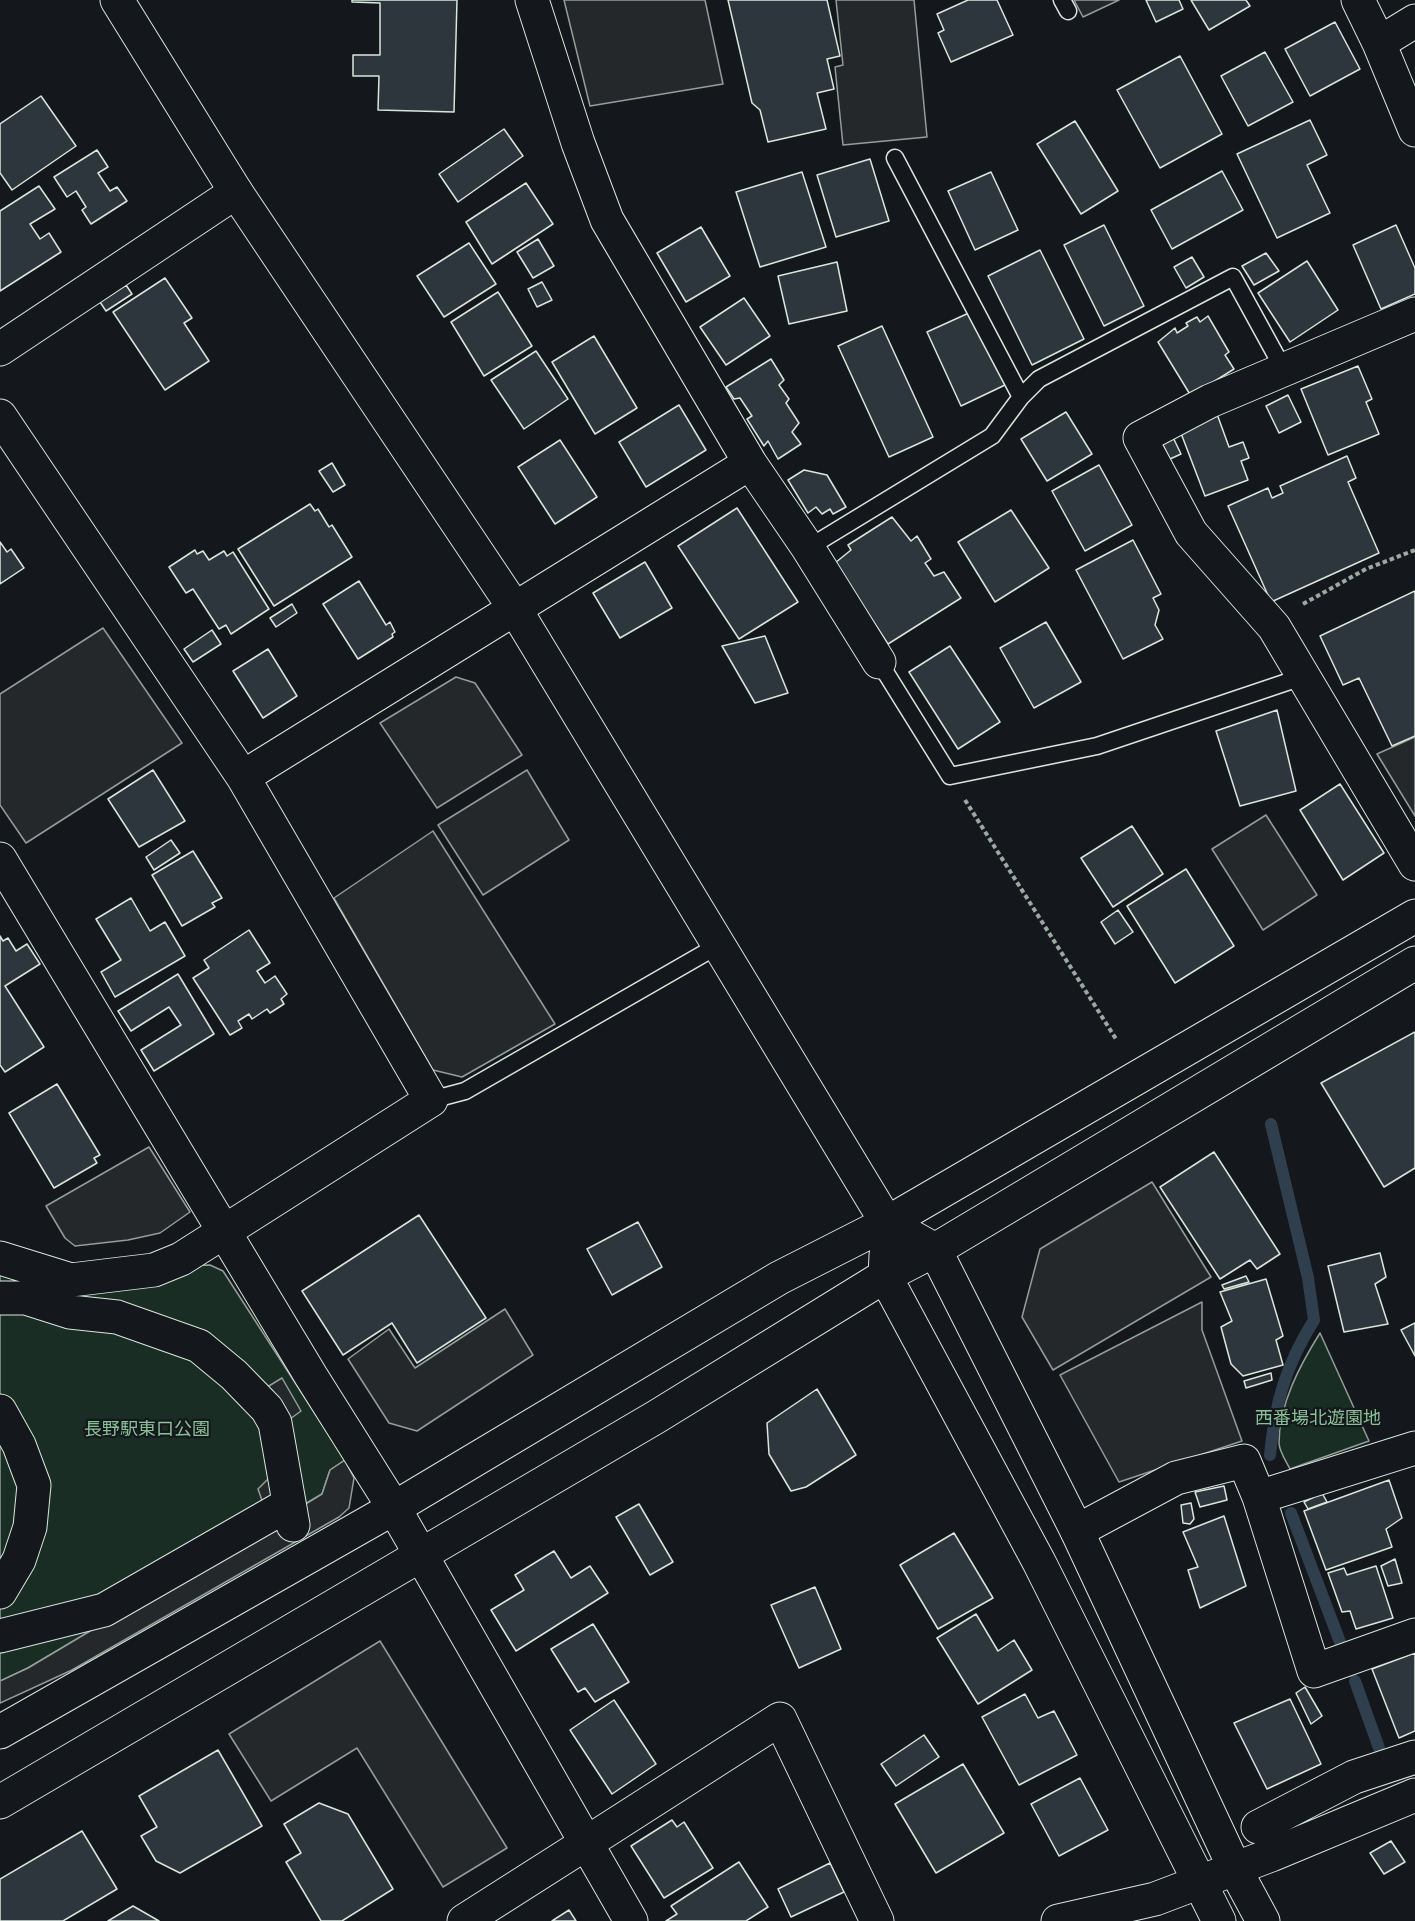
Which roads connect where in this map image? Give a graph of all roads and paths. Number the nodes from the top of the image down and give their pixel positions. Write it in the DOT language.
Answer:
graph roads {
  1 [pos="117,0"];
  2 [pos="532,0"];
  3 [pos="1358,0"];
  4 [pos="1415,21"];
  5 [pos="1379,43"];
  6 [pos="1415,130"];
  7 [pos="895,158"];
  8 [pos="236,192"];
  9 [pos="1415,314"];
  10 [pos="0,349"];
  11 [pos="1284,370"];
  12 [pos="1021,397"];
  13 [pos="0,416"];
  14 [pos="750,463"];
  15 [pos="808,548"];
  16 [pos="1415,550"];
  17 [pos="515,609"];
  18 [pos="1274,627"];
  19 [pos="879,662"];
  20 [pos="1305,676"];
  21 [pos="950,776"];
  22 [pos="243,777"];
  23 [pos="0,859"];
  24 [pos="1415,864"];
  25 [pos="1415,916"];
  26 [pos="717,946"];
  27 [pos="1415,963"];
  28 [pos="1116,1039"];
  29 [pos="431,1100"];
  30 [pos="887,1223"];
  31 [pos="224,1230"];
  32 [pos="935,1250"];
  33 [pos="0,1258"];
  34 [pos="885,1276"];
  35 [pos="0,1298"];
  36 [pos="0,1411"];
  37 [pos="1415,1448"];
  38 [pos="1259,1497"];
  39 [pos="394,1508"];
  40 [pos="1077,1531"];
  41 [pos="420,1556"];
  42 [pos="0,1592"];
  43 [pos="1415,1635"];
  44 [pos="0,1636"];
  45 [pos="0,1732"];
  46 [pos="1415,1757"];
  47 [pos="1415,1795"];
  48 [pos="0,1802"];
  49 [pos="1258,1827"];
  50 [pos="585,1844"];
  51 [pos="1235,1869"];
  52 [pos="1199,1883"];
  53 [pos="464,1921"];
  54 [pos="631,1921"];
  55 [pos="877,1921"];
  56 [pos="1058,1921"];
  57 [pos="1219,1921"];
  58 [pos="1263,1921"];
  1 -- 8 [label="street"];
  2 -- 14 [label="street"];
  3 -- 5 [label="street"];
  4 -- 5 [label="street"];
  5 -- 6 [label="street"];
  7 -- 12 [label="lane"];
  8 -- 10 [label="street"];
  8 -- 17 [label="street"];
  9 -- 11 [label="street"];
  11 -- 12 [label="lane"];
  11 -- 18 [label="street"];
  12 -- 15 [label="lane"];
  13 -- 22 [label="street"];
  14 -- 15 [label="street"];
  14 -- 17 [label="street"];
  15 -- 19 [label="street"];
  16 -- 18 [label="path"];
  17 -- 22 [label="street"];
  17 -- 26 [label="street"];
  18 -- 20 [label="street"];
  19 -- 21 [label="lane"];
  20 -- 21 [label="lane"];
  20 -- 24 [label="street"];
  21 -- 28 [label="path"];
  22 -- 29 [label="street"];
  23 -- 31 [label="street"];
  25 -- 30 [label="street"];
  26 -- 29 [label="lane"];
  26 -- 30 [label="street"];
  27 -- 32 [label="street"];
  29 -- 31 [label="street"];
  30 -- 32 [label="street"];
  30 -- 34 [label="street"];
  30 -- 39 [label="street"];
  31 -- 33 [label="street"];
  31 -- 39 [label="street"];
  32 -- 34 [label="street"];
  32 -- 40 [label="street"];
  34 -- 41 [label="street"];
  34 -- 52 [label="street"];
  35 -- 44 [label="street"];
  36 -- 42 [label="street"];
  37 -- 38 [label="street"];
  38 -- 40 [label="street"];
  38 -- 43 [label="street"];
  39 -- 41 [label="street"];
  39 -- 45 [label="street"];
  40 -- 51 [label="street"];
  41 -- 48 [label="street"];
  41 -- 50 [label="street"];
  46 -- 49 [label="street"];
  47 -- 51 [label="street"];
  50 -- 53 [label="street"];
  50 -- 54 [label="street"];
  50 -- 55 [label="street"];
  51 -- 52 [label="street"];
  51 -- 58 [label="street"];
  52 -- 56 [label="street"];
  52 -- 57 [label="street"];
}
